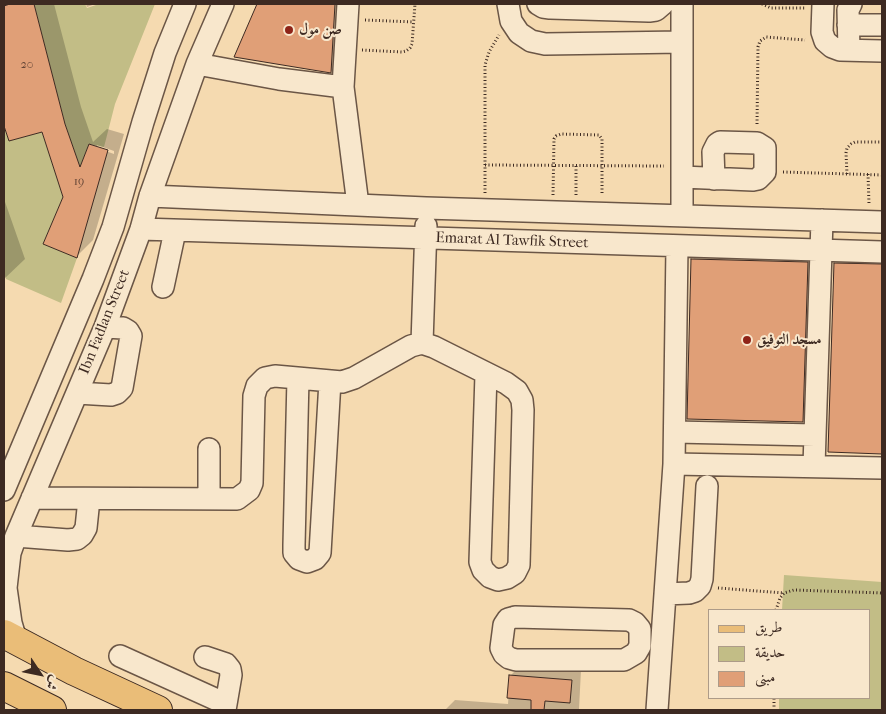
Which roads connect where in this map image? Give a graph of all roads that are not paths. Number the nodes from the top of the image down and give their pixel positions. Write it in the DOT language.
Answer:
graph roads {
  1 [pos="185,4"];
  2 [pos="223,4"];
  3 [pos="538,4"];
  4 [pos="663,4"];
  5 [pos="682,4"];
  6 [pos="823,6"];
  7 [pos="347,11"];
  8 [pos="509,12"];
  9 [pos="849,14"];
  10 [pos="882,25"];
  11 [pos="682,42"];
  12 [pos="849,50"];
  13 [pos="882,51"];
  14 [pos="197,64"];
  15 [pos="343,87"];
  16 [pos="682,172"];
  17 [pos="714,179"];
  18 [pos="150,196"];
  19 [pos="358,205"];
  20 [pos="426,208"];
  21 [pos="682,216"];
  22 [pos="822,220"];
  23 [pos="876,221"];
  24 [pos="141,229"];
  25 [pos="175,231"];
  26 [pos="425,238"];
  27 [pos="678,246"];
  28 [pos="820,250"];
  29 [pos="882,252"];
  30 [pos="163,287"];
  31 [pos="105,327"];
  32 [pos="422,343"];
  33 [pos="486,374"];
  34 [pos="298,378"];
  35 [pos="330,381"];
  36 [pos="77,393"];
  37 [pos="675,432"];
  38 [pos="815,435"];
  39 [pos="209,449"];
  40 [pos="674,464"];
  41 [pos="814,466"];
  42 [pos="882,468"];
  43 [pos="707,486"];
  44 [pos="4,490"];
  45 [pos="32,498"];
  46 [pos="89,499"];
  47 [pos="209,499"];
  48 [pos="16,536"];
  49 [pos="5,572"];
  50 [pos="665,594"];
  51 [pos="640,629"];
  52 [pos="662,629"];
  53 [pos="10,637"];
  54 [pos="120,656"];
  55 [pos="205,657"];
  56 [pos="4,686"];
  57 [pos="225,707"];
  58 [pos="52,710"];
  59 [pos="158,710"];
  60 [pos="657,710"];
  1 -- 44 [label="street, Ibn Fadlan Street"];
  2 -- 14 [label="street, Ibn Fadlan Street"];
  3 -- 4 [label="street"];
  5 -- 11 [label="street"];
  6 -- 12 [label="street"];
  7 -- 15 [label="street"];
  8 -- 11 [label="street"];
  9 -- 10 [label="street"];
  9 -- 12 [label="street"];
  11 -- 16 [label="street"];
  12 -- 13 [label="street"];
  14 -- 15 [label="street"];
  14 -- 18 [label="street, Ibn Fadlan Street"];
  15 -- 19 [label="street"];
  16 -- 17 [label="street"];
  16 -- 21 [label="street"];
  17 -- 17 [label="street"];
  18 -- 19 [label="street, Emarat Al Tawfik Street"];
  18 -- 24 [label="street, Ibn Fadlan Street"];
  19 -- 20 [label="street, Emarat Al Tawfik Street"];
  20 -- 21 [label="street, Emarat Al Tawfik Street"];
  20 -- 26 [label="street"];
  21 -- 22 [label="street, Emarat Al Tawfik Street"];
  22 -- 23 [label="street, Emarat Al Tawfik Street"];
  22 -- 28 [label="street"];
  24 -- 25 [label="street, Emarat Al Tawfik Street"];
  24 -- 31 [label="street, Ibn Fadlan Street"];
  25 -- 26 [label="street, Emarat Al Tawfik Street"];
  25 -- 30 [label="street"];
  26 -- 27 [label="street, Emarat Al Tawfik Street"];
  26 -- 32 [label="street"];
  27 -- 28 [label="street, Emarat Al Tawfik Street"];
  27 -- 37 [label="street"];
  28 -- 29 [label="street, Emarat Al Tawfik Street"];
  28 -- 38 [label="street"];
  31 -- 36 [label="street, Ibn Fadlan Street"];
  31 -- 36 [label="street"];
  32 -- 33 [label="street"];
  32 -- 35 [label="street"];
  33 -- 33 [label="street"];
  34 -- 35 [label="street"];
  34 -- 35 [label="street"];
  34 -- 47 [label="street"];
  36 -- 45 [label="street, Ibn Fadlan Street"];
  37 -- 38 [label="street"];
  37 -- 40 [label="street"];
  38 -- 41 [label="street"];
  39 -- 47 [label="street"];
  40 -- 41 [label="street"];
  40 -- 50 [label="street"];
  41 -- 42 [label="street"];
  43 -- 50 [label="street"];
  45 -- 46 [label="street"];
  45 -- 48 [label="street, Ibn Fadlan Street"];
  46 -- 47 [label="street"];
  46 -- 48 [label="street"];
  48 -- 49 [label="street, Ibn Fadlan Street"];
  49 -- 53 [label="street, Ibn Fadlan Street"];
  50 -- 52 [label="street"];
  51 -- 51 [label="street"];
  51 -- 52 [label="street"];
  52 -- 60 [label="street"];
  53 -- 59 [label="main road"];
  54 -- 57 [label="street"];
  55 -- 57 [label="street"];
  56 -- 58 [label="main road"];
}
